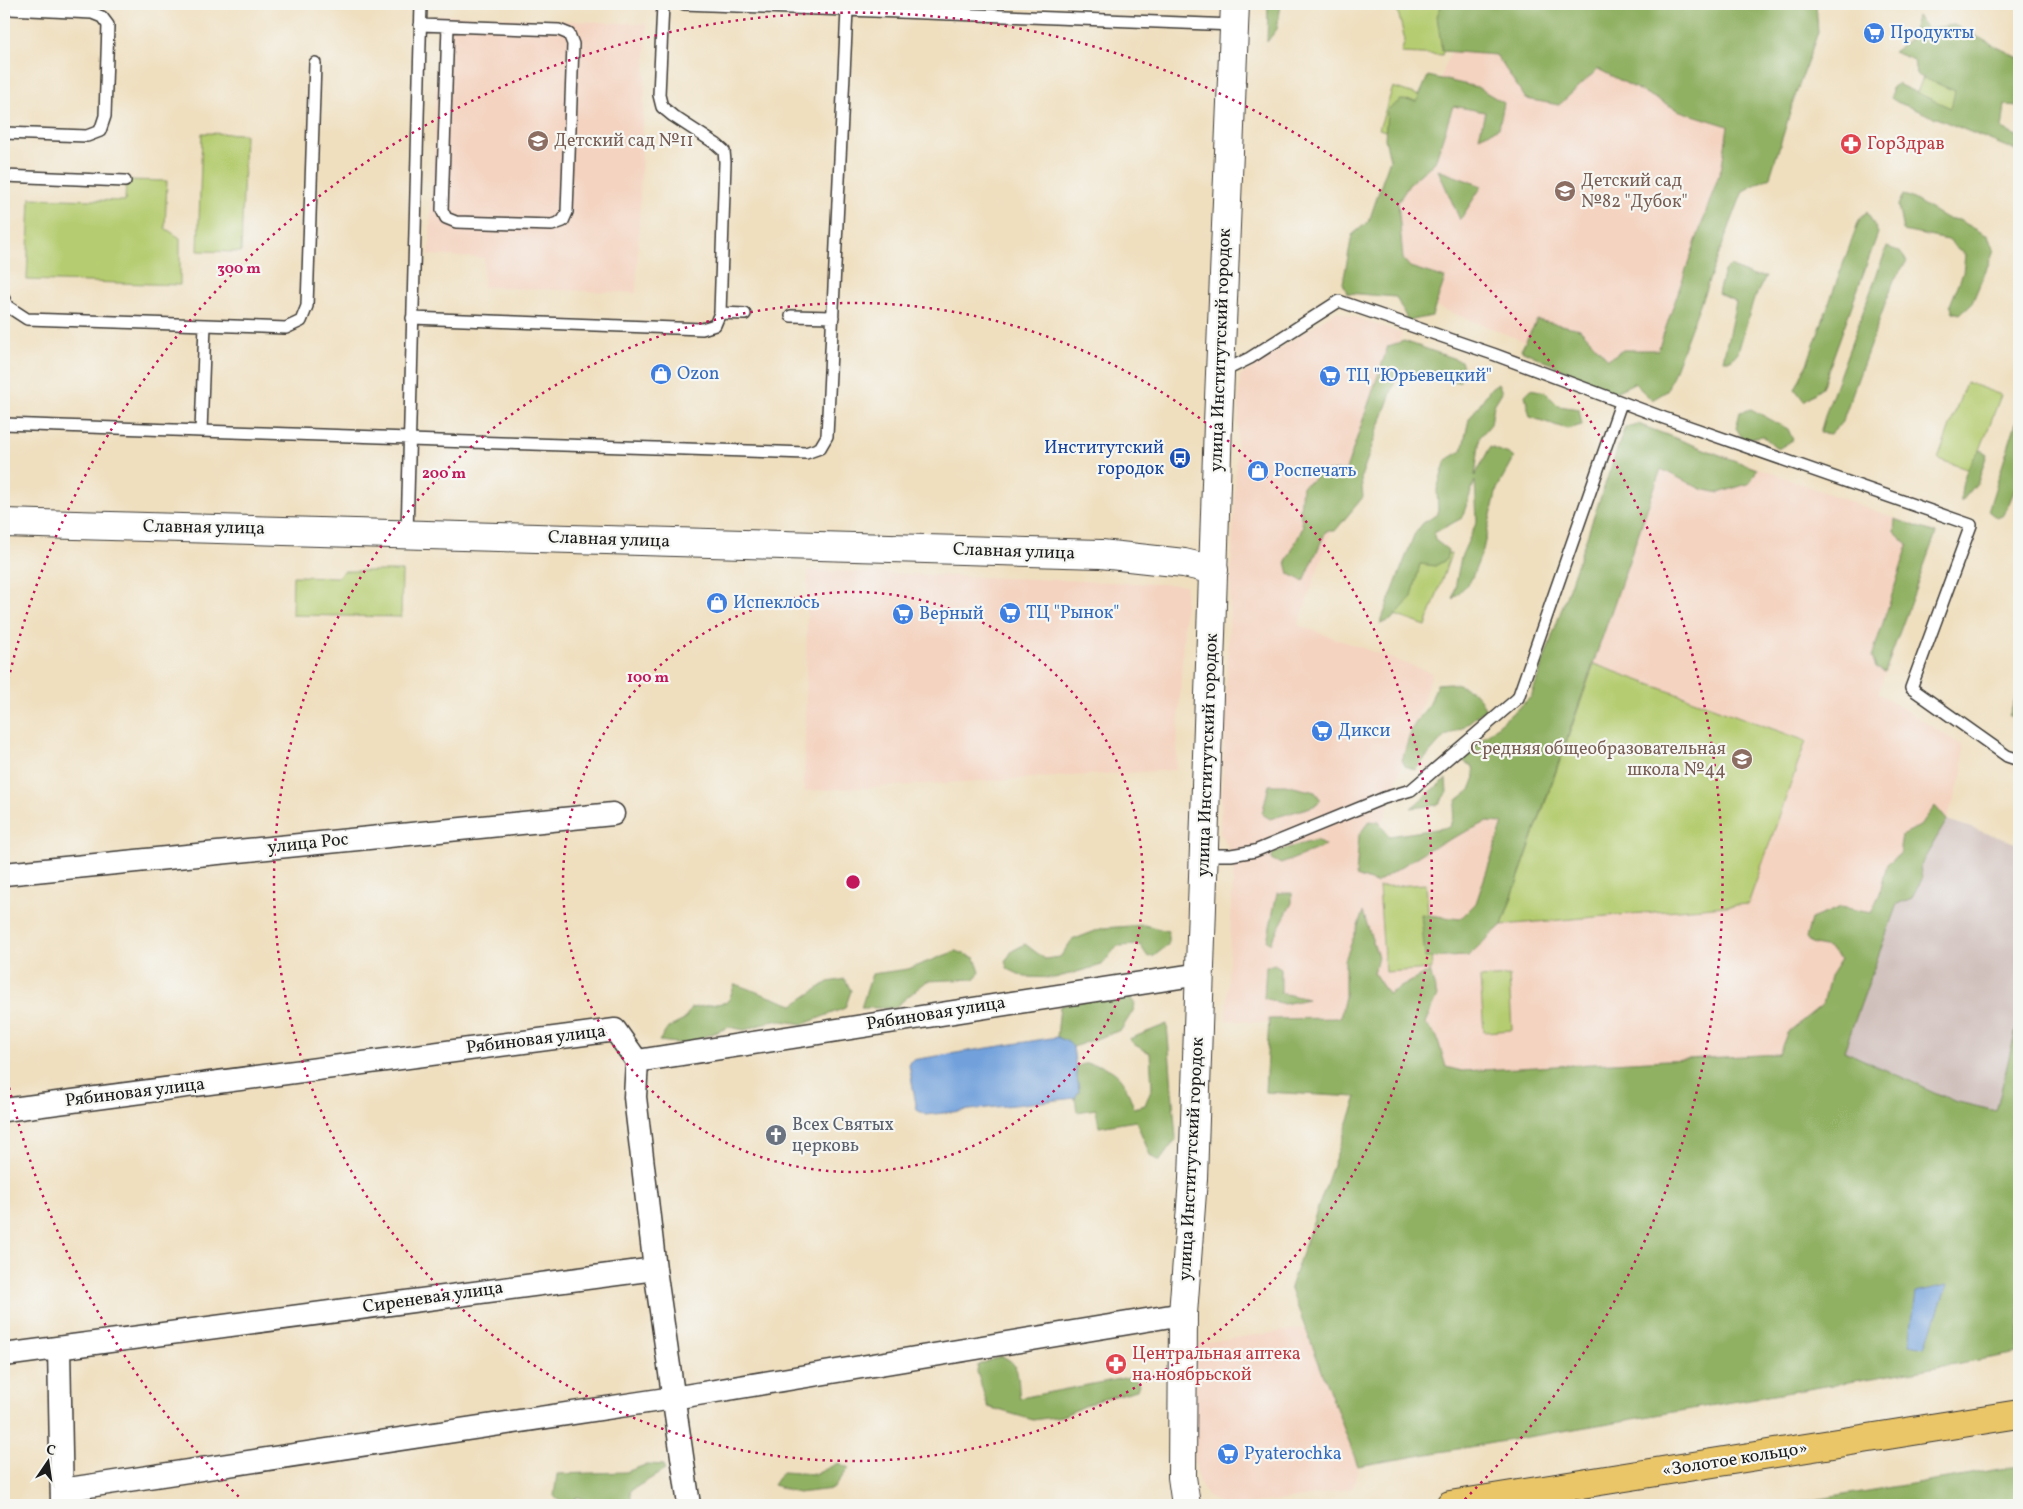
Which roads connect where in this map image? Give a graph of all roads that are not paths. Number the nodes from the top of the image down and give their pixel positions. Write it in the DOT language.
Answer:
graph roads {
  1 [pos="421,4"];
  2 [pos="663,4"];
  3 [pos="684,4"];
  4 [pos="1000,4"];
  5 [pos="4,7"];
  6 [pos="847,7"];
  7 [pos="1234,14"];
  8 [pos="1000,16"];
  9 [pos="420,25"];
  10 [pos="448,26"];
  11 [pos="315,63"];
  12 [pos="4,133"];
  13 [pos="4,176"];
  14 [pos="125,181"];
  15 [pos="4,299"];
  16 [pos="720,313"];
  17 [pos="745,314"];
  18 [pos="791,316"];
  19 [pos="833,317"];
  20 [pos="412,318"];
  21 [pos="204,325"];
  22 [pos="1220,373"];
  23 [pos="1621,403"];
  24 [pos="4,424"];
  25 [pos="201,431"];
  26 [pos="409,439"];
  27 [pos="4,523"];
  28 [pos="407,535"];
  29 [pos="1214,570"];
  30 [pos="2019,760"];
  31 [pos="613,814"];
  32 [pos="1204,855"];
  33 [pos="4,874"];
  34 [pos="1200,974"];
  35 [pos="637,1060"];
  36 [pos="4,1110"];
  37 [pos="655,1269"];
  38 [pos="1183,1314"];
  39 [pos="59,1348"];
  40 [pos="4,1355"];
  41 [pos="673,1398"];
  42 [pos="2019,1414"];
  43 [pos="62,1497"];
  44 [pos="1540,1498"];
  45 [pos="689,1505"];
  46 [pos="1186,1505"];
  47 [pos="1450,1505"];
  1 -- 9 [label="lane"];
  2 -- 16 [label="lane"];
  3 -- 6 [label="lane"];
  4 -- 8 [label="lane"];
  5 -- 12 [label="lane"];
  6 -- 8 [label="lane"];
  6 -- 19 [label="lane"];
  7 -- 8 [label="lane"];
  7 -- 22 [label="street, улица Институтский городок"];
  9 -- 10 [label="lane"];
  9 -- 20 [label="lane"];
  10 -- 10 [label="lane"];
  11 -- 21 [label="lane"];
  13 -- 14 [label="lane"];
  15 -- 21 [label="lane"];
  16 -- 17 [label="lane"];
  16 -- 20 [label="lane"];
  18 -- 19 [label="lane"];
  19 -- 26 [label="lane"];
  20 -- 26 [label="lane"];
  21 -- 25 [label="lane"];
  22 -- 23 [label="lane"];
  22 -- 29 [label="street, улица Институтский городок"];
  23 -- 30 [label="lane"];
  23 -- 32 [label="lane"];
  24 -- 25 [label="lane"];
  25 -- 26 [label="lane"];
  26 -- 28 [label="lane"];
  27 -- 28 [label="street, Славная улица"];
  28 -- 29 [label="street, Славная улица"];
  29 -- 32 [label="street, улица Институтский городок"];
  31 -- 33 [label="street, улица Рос"];
  32 -- 34 [label="street, улица Институтский городок"];
  34 -- 35 [label="street, Рябиновая улица"];
  34 -- 38 [label="street, улица Институтский городок"];
  35 -- 36 [label="street, Рябиновая улица"];
  35 -- 37 [label="street"];
  37 -- 39 [label="street, Сиреневая улица"];
  37 -- 41 [label="street"];
  38 -- 41 [label="street"];
  38 -- 46 [label="street, улица Институтский городок"];
  39 -- 40 [label="street, Сиреневая улица"];
  39 -- 43 [label="street"];
  41 -- 43 [label="street"];
  41 -- 45 [label="street"];
  42 -- 44 [label="highway, «Золотое кольцо»"];
  44 -- 47 [label="highway, «Золотое кольцо»"];
}
